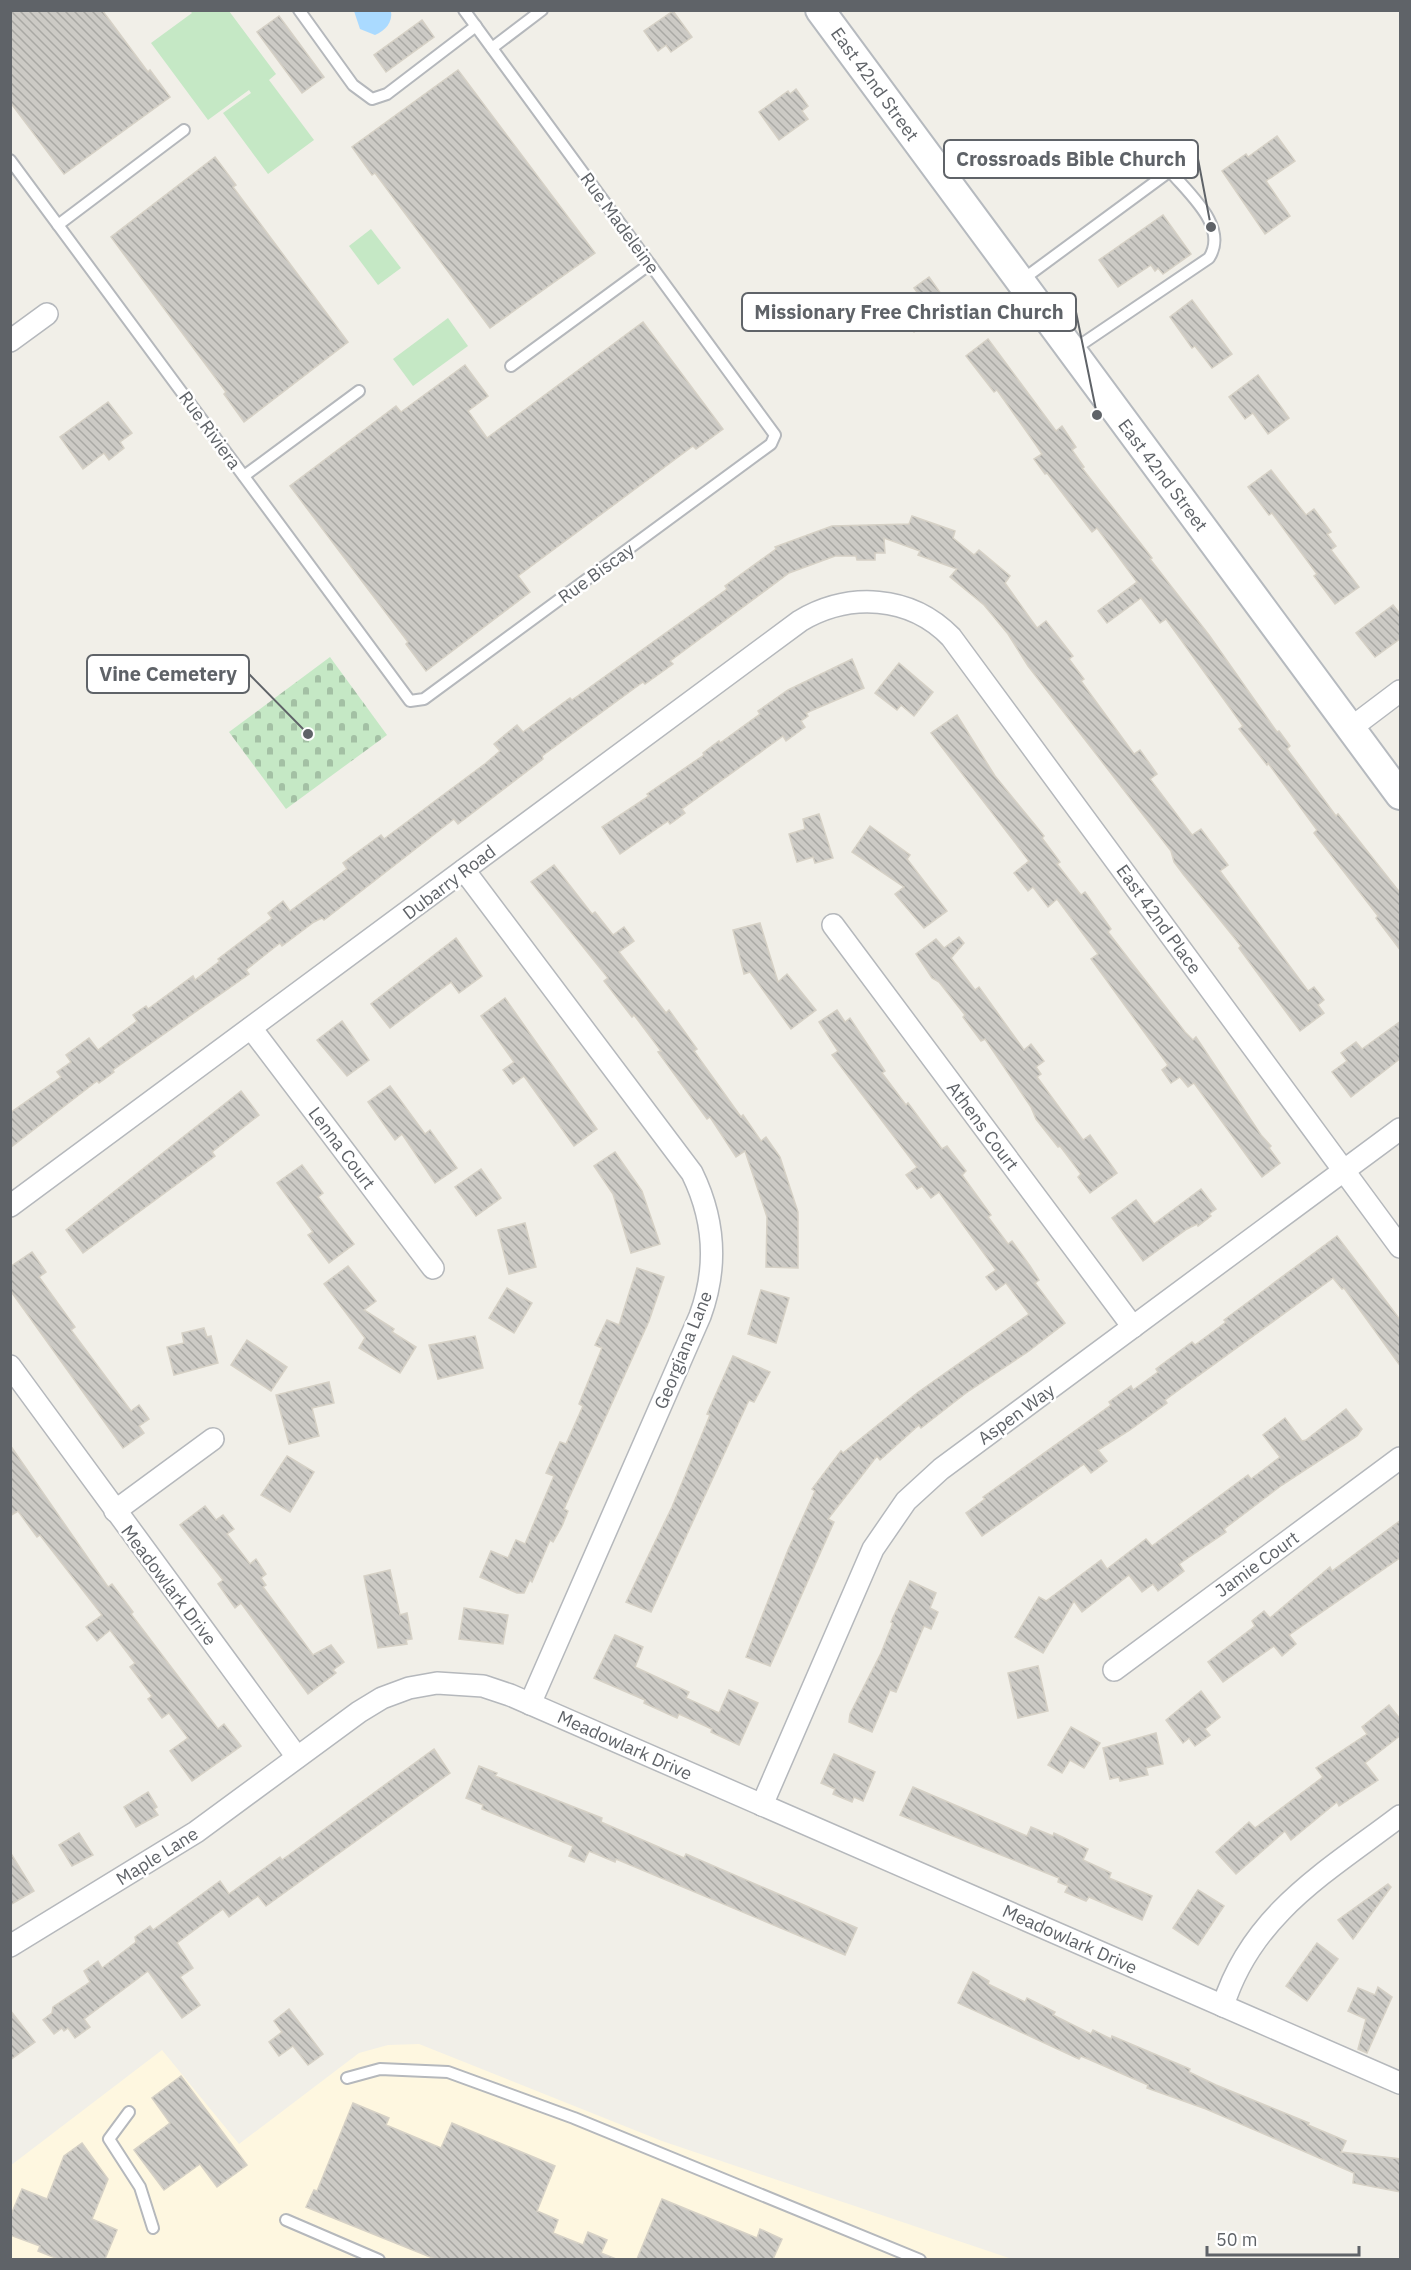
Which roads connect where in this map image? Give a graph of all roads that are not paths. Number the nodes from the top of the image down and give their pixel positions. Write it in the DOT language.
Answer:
graph roads {
  1 [pos="299,10"];
  2 [pos="465,10"];
  3 [pos="542,10"];
  4 [pos="820,10"];
  5 [pos="476,26"];
  6 [pos="492,48"];
  7 [pos="184,130"];
  8 [pos="10,160"];
  9 [pos="58,225"];
  10 [pos="650,264"];
  11 [pos="1019,282"];
  12 [pos="47,314"];
  13 [pos="10,341"];
  14 [pos="1072,351"];
  15 [pos="511,366"];
  16 [pos="359,391"];
  17 [pos="776,435"];
  18 [pos="244,476"];
  19 [pos="903,607"];
  20 [pos="1401,691"];
  21 [pos="410,701"];
  22 [pos="1351,728"];
  23 [pos="1401,795"];
  24 [pos="464,870"];
  25 [pos="833,926"];
  26 [pos="251,1028"];
  27 [pos="1401,1129"];
  28 [pos="1345,1171"];
  29 [pos="10,1206"];
  30 [pos="1401,1246"];
  31 [pos="433,1268"];
  32 [pos="1133,1327"];
  33 [pos="10,1366"];
  34 [pos="213,1439"];
  35 [pos="1401,1458"];
  36 [pos="115,1511"];
  37 [pos="1114,1670"];
  38 [pos="530,1704"];
  39 [pos="297,1757"];
  40 [pos="762,1805"];
  41 [pos="1401,1816"];
  42 [pos="10,1946"];
  43 [pos="1223,2006"];
  44 [pos="347,2078"];
  45 [pos="1401,2083"];
  46 [pos="129,2112"];
  47 [pos="286,2220"];
  48 [pos="153,2228"];
  49 [pos="379,2259"];
  50 [pos="920,2259"];
  1 -- 5 [label="lane"];
  2 -- 5 [label="lane, Rue Madeleine"];
  3 -- 6 [label="lane"];
  4 -- 11 [label="street, East 42nd Street"];
  5 -- 6 [label="lane, Rue Madeleine"];
  6 -- 10 [label="lane, Rue Madeleine"];
  7 -- 9 [label="lane"];
  8 -- 9 [label="lane, Rue Riviera"];
  9 -- 18 [label="lane, Rue Riviera"];
  10 -- 15 [label="lane"];
  10 -- 17 [label="lane, Rue Madeleine"];
  11 -- 14 [label="street, East 42nd Street"];
  11 -- 14 [label="lane"];
  12 -- 13 [label="street"];
  14 -- 22 [label="street, East 42nd Street"];
  16 -- 18 [label="lane"];
  17 -- 21 [label="lane, Rue Biscay"];
  18 -- 21 [label="lane, Rue Riviera"];
  19 -- 24 [label="street, Dubarry Road"];
  19 -- 28 [label="street, East 42nd Place"];
  20 -- 22 [label="street"];
  22 -- 23 [label="street, East 42nd Street"];
  24 -- 26 [label="street, Dubarry Road"];
  24 -- 38 [label="street, Georgiana Lane"];
  25 -- 32 [label="street, Athens Court"];
  26 -- 29 [label="street, Dubarry Road"];
  26 -- 31 [label="street, Lenna Court"];
  27 -- 28 [label="street, Aspen Way"];
  28 -- 30 [label="street, East 42nd Place"];
  28 -- 32 [label="street, Aspen Way"];
  32 -- 40 [label="street, Aspen Way"];
  33 -- 36 [label="street, Meadowlark Drive"];
  34 -- 36 [label="street"];
  35 -- 37 [label="street, Jamie Court"];
  36 -- 39 [label="street, Meadowlark Drive"];
  38 -- 39 [label="street, Meadowlark Drive"];
  38 -- 40 [label="street, Meadowlark Drive"];
  39 -- 42 [label="street, Maple Lane"];
  40 -- 43 [label="street, Meadowlark Drive"];
  41 -- 43 [label="street"];
  43 -- 45 [label="street, Meadowlark Drive"];
  44 -- 50 [label="lane"];
  46 -- 48 [label="lane"];
  47 -- 49 [label="lane"];
}
